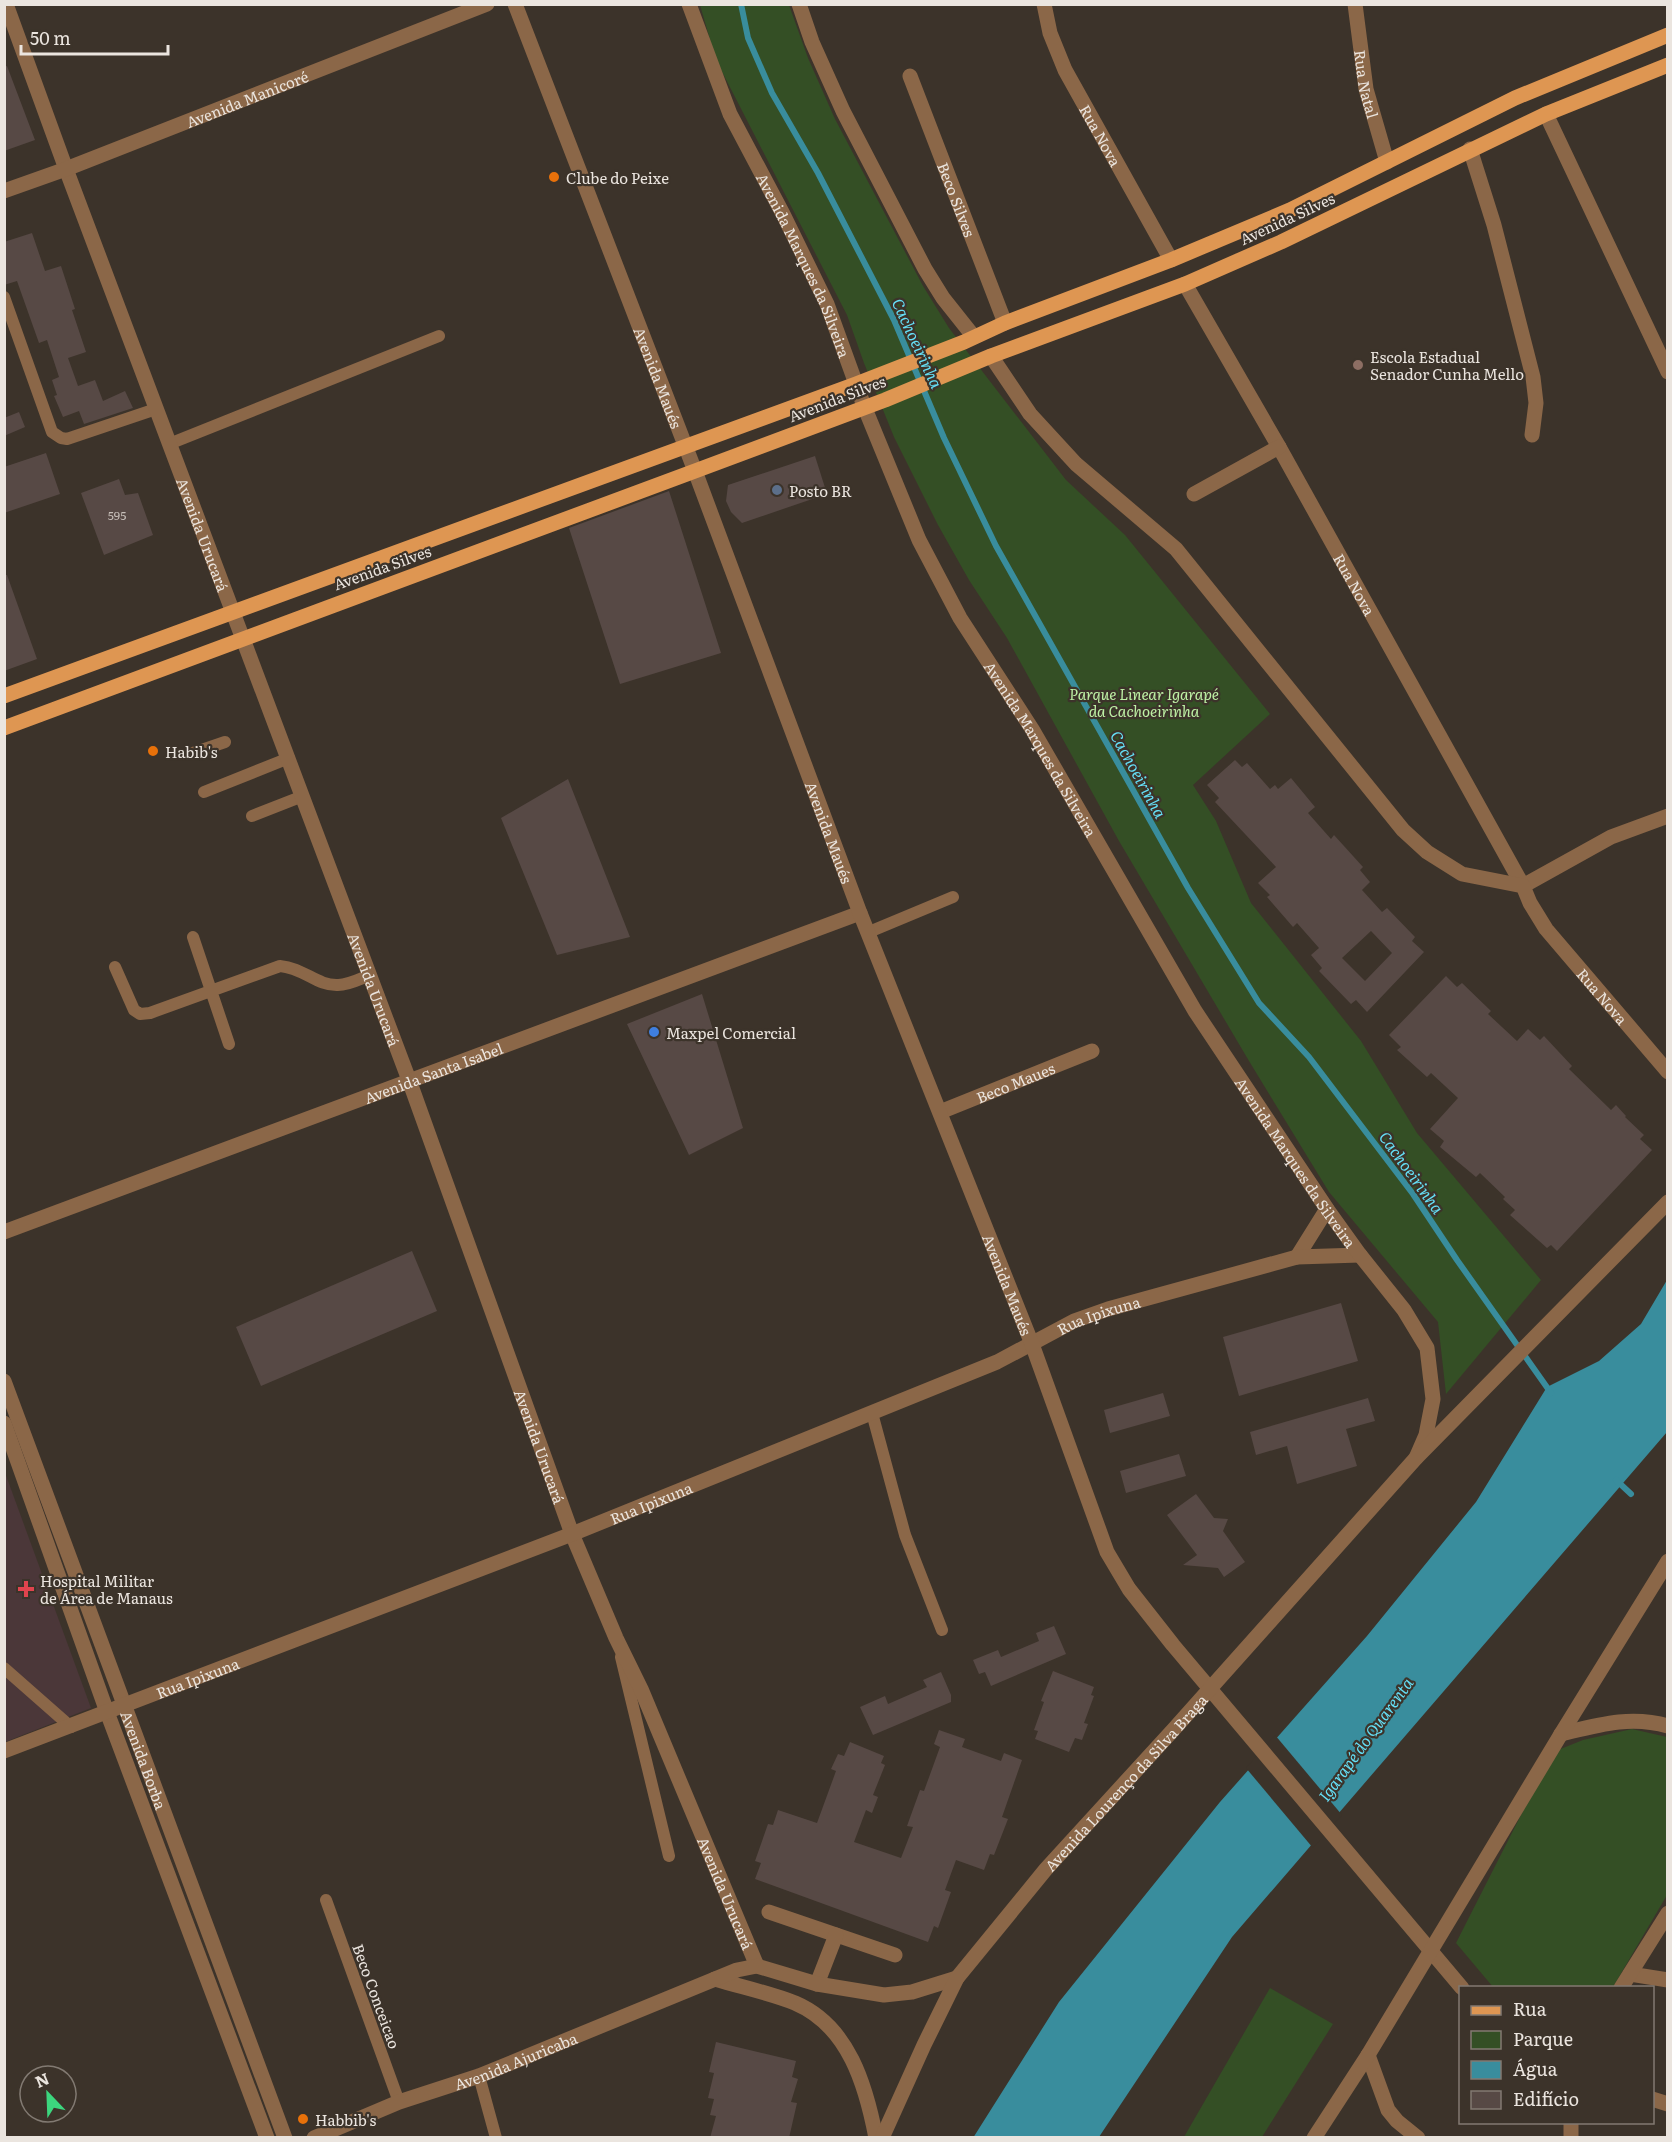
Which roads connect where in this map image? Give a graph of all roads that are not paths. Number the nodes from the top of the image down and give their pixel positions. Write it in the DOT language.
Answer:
graph roads {
  1 [pos="6,4"];
  2 [pos="487,4"];
  3 [pos="515,4"];
  4 [pos="689,4"];
  5 [pos="799,4"];
  6 [pos="1044,4"];
  7 [pos="1354,4"];
  8 [pos="1668,35"];
  9 [pos="1668,65"];
  10 [pos="910,76"];
  11 [pos="1546,114"];
  12 [pos="1470,149"];
  13 [pos="1387,162"];
  14 [pos="66,169"];
  15 [pos="4,191"];
  16 [pos="1171,260"];
  17 [pos="1185,284"];
  18 [pos="4,297"];
  19 [pos="1005,323"];
  20 [pos="440,336"];
  21 [pos="969,339"];
  22 [pos="991,356"];
  23 [pos="1668,372"];
  24 [pos="856,384"];
  25 [pos="864,406"];
  26 [pos="156,409"];
  27 [pos="1532,435"];
  28 [pos="169,444"];
  29 [pos="685,447"];
  30 [pos="1278,447"];
  31 [pos="695,471"];
  32 [pos="1194,494"];
  33 [pos="232,612"];
  34 [pos="243,638"];
  35 [pos="4,696"];
  36 [pos="4,728"];
  37 [pos="225,742"];
  38 [pos="190,754"];
  39 [pos="288,758"];
  40 [pos="204,792"];
  41 [pos="303,796"];
  42 [pos="252,816"];
  43 [pos="1668,816"];
  44 [pos="1523,886"];
  45 [pos="953,897"];
  46 [pos="860,913"];
  47 [pos="869,932"];
  48 [pos="193,937"];
  49 [pos="115,967"];
  50 [pos="370,975"];
  51 [pos="212,991"];
  52 [pos="230,1044"];
  53 [pos="1092,1051"];
  54 [pos="1668,1072"];
  55 [pos="409,1080"];
  56 [pos="940,1112"];
  57 [pos="1668,1202"];
  58 [pos="1327,1209"];
  59 [pos="4,1232"];
  60 [pos="1360,1255"];
  61 [pos="1297,1257"];
  62 [pos="1032,1344"];
  63 [pos="4,1381"];
  64 [pos="872,1413"];
  65 [pos="4,1423"];
  66 [pos="1416,1458"];
  67 [pos="572,1534"];
  68 [pos="1668,1561"];
  69 [pos="942,1630"];
  70 [pos="616,1638"];
  71 [pos="4,1668"];
  72 [pos="124,1705"];
  73 [pos="107,1712"];
  74 [pos="1668,1726"];
  75 [pos="71,1727"];
  76 [pos="1561,1734"];
  77 [pos="4,1751"];
  78 [pos="669,1857"];
  79 [pos="326,1900"];
  80 [pos="769,1912"];
  81 [pos="1668,1913"];
  82 [pos="836,1935"];
  83 [pos="895,1956"];
  84 [pos="756,1966"];
  85 [pos="1630,1974"];
  86 [pos="957,1978"];
  87 [pos="715,1979"];
  88 [pos="1668,1980"];
  89 [pos="817,1984"];
  90 [pos="1460,1986"];
  91 [pos="1623,1986"];
  92 [pos="1368,2055"];
  93 [pos="478,2076"];
  94 [pos="399,2102"];
  95 [pos="267,2138"];
  96 [pos="285,2138"];
  97 [pos="314,2138"];
  98 [pos="496,2138"];
  99 [pos="876,2138"];
  100 [pos="882,2138"];
  101 [pos="1314,2138"];
  102 [pos="1418,2138"];
  1 -- 14 [label="street, Avenida Urucará"];
  2 -- 14 [label="street, Avenida Manicoré"];
  3 -- 29 [label="street, Avenida Maués"];
  4 -- 24 [label="street, Avenida Marques da Silveira"];
  5 -- 21 [label="street"];
  6 -- 16 [label="street, Rua Nova"];
  7 -- 13 [label="street, Rua Natal"];
  8 -- 13 [label="main road, Avenida Silves"];
  9 -- 11 [label="main road, Avenida Silves"];
  10 -- 19 [label="street, Beco Silves"];
  11 -- 12 [label="main road, Avenida Silves"];
  11 -- 23 [label="street"];
  12 -- 17 [label="main road, Avenida Silves"];
  12 -- 27 [label="street"];
  13 -- 16 [label="main road, Avenida Silves"];
  14 -- 15 [label="street, Avenida Manicoré"];
  14 -- 26 [label="street, Avenida Urucará"];
  16 -- 19 [label="main road, Avenida Silves"];
  17 -- 22 [label="main road, Avenida Silves"];
  17 -- 30 [label="street, Rua Nova"];
  18 -- 26 [label="lane"];
  19 -- 21 [label="main road, Avenida Silves"];
  20 -- 28 [label="lane"];
  21 -- 24 [label="main road, Avenida Silves"];
  22 -- 25 [label="main road, Avenida Silves"];
  22 -- 44 [label="street"];
  24 -- 25 [label="street, Avenida Marques da Silveira"];
  24 -- 29 [label="main road, Avenida Silves"];
  25 -- 31 [label="main road, Avenida Silves"];
  25 -- 58 [label="street, Avenida Marques da Silveira"];
  26 -- 28 [label="street, Avenida Urucará"];
  28 -- 33 [label="street, Avenida Urucará"];
  29 -- 31 [label="street, Avenida Maués"];
  29 -- 33 [label="main road, Avenida Silves"];
  30 -- 32 [label="street"];
  30 -- 44 [label="street, Rua Nova"];
  31 -- 34 [label="main road, Avenida Silves"];
  31 -- 46 [label="street, Avenida Maués"];
  33 -- 34 [label="street, Avenida Urucará"];
  33 -- 35 [label="main road, Avenida Silves"];
  34 -- 36 [label="main road, Avenida Silves"];
  34 -- 39 [label="street, Avenida Urucará"];
  37 -- 38 [label="lane"];
  39 -- 40 [label="lane"];
  39 -- 41 [label="street, Avenida Urucará"];
  41 -- 42 [label="lane"];
  41 -- 50 [label="street, Avenida Urucará"];
  43 -- 44 [label="street"];
  44 -- 54 [label="street, Rua Nova"];
  45 -- 47 [label="lane"];
  46 -- 47 [label="street, Avenida Maués"];
  46 -- 55 [label="street, Avenida Santa Isabel"];
  47 -- 56 [label="street, Avenida Maués"];
  48 -- 51 [label="lane"];
  49 -- 51 [label="lane"];
  50 -- 51 [label="lane"];
  50 -- 55 [label="street, Avenida Urucará"];
  51 -- 52 [label="lane"];
  53 -- 56 [label="street, Beco Maues"];
  55 -- 59 [label="street, Avenida Santa Isabel"];
  55 -- 67 [label="street, Avenida Urucará"];
  56 -- 62 [label="street, Avenida Maués"];
  57 -- 66 [label="street, Avenida Lourenço da Silva Braga"];
  58 -- 60 [label="street, Avenida Marques da Silveira"];
  58 -- 61 [label="street"];
  60 -- 61 [label="street, Rua Ipixuna"];
  60 -- 66 [label="street, Avenida Marques da Silveira"];
  61 -- 62 [label="street, Rua Ipixuna"];
  62 -- 64 [label="street, Rua Ipixuna"];
  62 -- 90 [label="street, Avenida Maués"];
  63 -- 72 [label="street, Avenida Borba"];
  64 -- 67 [label="street, Rua Ipixuna"];
  64 -- 69 [label="lane"];
  65 -- 73 [label="street, Avenida Borba"];
  66 -- 86 [label="street, Avenida Lourenço da Silva Braga"];
  67 -- 70 [label="street, Avenida Urucará"];
  67 -- 72 [label="street, Rua Ipixuna"];
  68 -- 76 [label="street"];
  70 -- 78 [label="lane"];
  70 -- 84 [label="street, Avenida Urucará"];
  71 -- 75 [label="lane"];
  72 -- 73 [label="street, Rua Ipixuna"];
  72 -- 96 [label="street, Avenida Borba"];
  73 -- 75 [label="street, Rua Ipixuna"];
  73 -- 95 [label="street, Avenida Borba"];
  74 -- 76 [label="street"];
  75 -- 77 [label="street, Rua Ipixuna"];
  76 -- 92 [label="street"];
  79 -- 94 [label="lane, Beco Conceicao"];
  80 -- 82 [label="street"];
  81 -- 85 [label="street"];
  82 -- 83 [label="street"];
  82 -- 89 [label="street"];
  84 -- 87 [label="street, Avenida Ajuricaba"];
  84 -- 89 [label="street"];
  85 -- 88 [label="street"];
  85 -- 91 [label="street"];
  86 -- 89 [label="street"];
  86 -- 100 [label="street, Avenida Lourenço da Silva Braga"];
  87 -- 93 [label="street, Avenida Ajuricaba"];
  87 -- 99 [label="street"];
  92 -- 101 [label="street"];
  92 -- 102 [label="street"];
  93 -- 94 [label="street, Avenida Ajuricaba"];
  93 -- 98 [label="lane"];
  94 -- 97 [label="street, Avenida Ajuricaba"];
}
